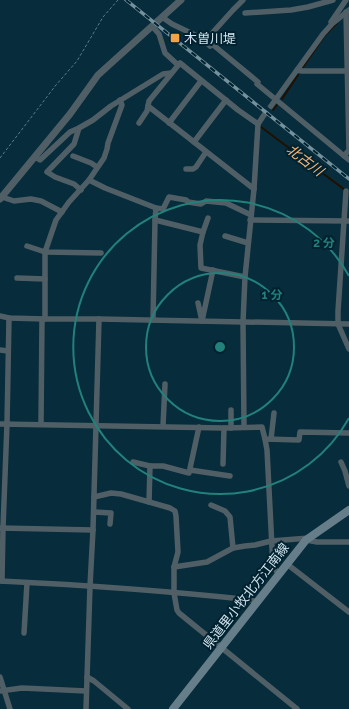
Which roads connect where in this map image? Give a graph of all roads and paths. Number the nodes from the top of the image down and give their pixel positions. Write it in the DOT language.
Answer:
graph roads {
  1 [pos="118,0"];
  2 [pos="181,0"];
  3 [pos="243,0"];
  4 [pos="333,0"];
  5 [pos="346,0"];
  6 [pos="347,11"];
  7 [pos="245,13"];
  8 [pos="162,17"];
  9 [pos="152,26"];
  10 [pos="323,34"];
  11 [pos="205,42"];
  12 [pos="178,65"];
  13 [pos="297,70"];
  14 [pos="348,71"];
  15 [pos="171,73"];
  16 [pos="201,81"];
  17 [pos="276,99"];
  18 [pos="120,100"];
  19 [pos="226,100"];
  20 [pos="148,106"];
  21 [pos="271,106"];
  22 [pos="264,115"];
  23 [pos="170,123"];
  24 [pos="140,124"];
  25 [pos="258,124"];
  26 [pos="79,128"];
  27 [pos="194,142"];
  28 [pos="349,150"];
  29 [pos="206,152"];
  30 [pos="73,156"];
  31 [pos="0,158"];
  32 [pos="35,158"];
  33 [pos="347,158"];
  34 [pos="97,167"];
  35 [pos="186,169"];
  36 [pos="90,180"];
  37 [pos="254,189"];
  38 [pos="81,190"];
  39 [pos="346,191"];
  40 [pos="1,198"];
  41 [pos="156,208"];
  42 [pos="62,212"];
  43 [pos="208,218"];
  44 [pos="251,218"];
  45 [pos="155,220"];
  46 [pos="346,221"];
  47 [pos="202,232"];
  48 [pos="225,236"];
  49 [pos="248,243"];
  50 [pos="27,246"];
  51 [pos="45,252"];
  52 [pos="101,253"];
  53 [pos="213,270"];
  54 [pos="245,277"];
  55 [pos="17,278"];
  56 [pos="45,279"];
  57 [pos="198,303"];
  58 [pos="0,316"];
  59 [pos="9,318"];
  60 [pos="43,319"];
  61 [pos="99,319"];
  62 [pos="152,320"];
  63 [pos="202,321"];
  64 [pos="243,322"];
  65 [pos="338,324"];
  66 [pos="349,324"];
  67 [pos="349,349"];
  68 [pos="0,350"];
  69 [pos="8,351"];
  70 [pos="165,384"];
  71 [pos="231,410"];
  72 [pos="274,413"];
  73 [pos="0,424"];
  74 [pos="7,424"];
  75 [pos="41,424"];
  76 [pos="96,425"];
  77 [pos="162,426"];
  78 [pos="199,427"];
  79 [pos="244,427"];
  80 [pos="224,428"];
  81 [pos="231,428"];
  82 [pos="349,433"];
  83 [pos="268,439"];
  84 [pos="133,462"];
  85 [pos="341,462"];
  86 [pos="223,464"];
  87 [pos="150,466"];
  88 [pos="190,470"];
  89 [pos="230,476"];
  90 [pos="349,486"];
  91 [pos="94,497"];
  92 [pos="149,502"];
  93 [pos="211,505"];
  94 [pos="349,510"];
  95 [pos="94,512"];
  96 [pos="110,524"];
  97 [pos="1,528"];
  98 [pos="93,530"];
  99 [pos="308,539"];
  100 [pos="271,541"];
  101 [pos="349,542"];
  102 [pos="233,548"];
  103 [pos="287,564"];
  104 [pos="174,566"];
  105 [pos="279,574"];
  106 [pos="1,581"];
  107 [pos="27,582"];
  108 [pos="90,586"];
  109 [pos="174,593"];
  110 [pos="256,603"];
  111 [pos="349,612"];
  112 [pos="24,633"];
  113 [pos="221,648"];
  114 [pos="0,677"];
  115 [pos="87,677"];
  116 [pos="2,690"];
  117 [pos="86,691"];
  118 [pos="10,709"];
  119 [pos="86,709"];
  120 [pos="128,709"];
  121 [pos="173,709"];
  122 [pos="297,709"];
  1 -- 31 [label="path"];
  2 -- 8 [label="street"];
  3 -- 11 [label="street"];
  4 -- 7 [label="street"];
  5 -- 10 [label="street"];
  6 -- 10 [label="street"];
  6 -- 14 [label="street"];
  8 -- 9 [label="street"];
  8 -- 11 [label="street"];
  9 -- 12 [label="street"];
  9 -- 32 [label="street"];
  10 -- 13 [label="street"];
  11 -- 17 [label="street"];
  12 -- 15 [label="street"];
  12 -- 16 [label="street"];
  13 -- 14 [label="street"];
  13 -- 17 [label="street"];
  14 -- 28 [label="street"];
  15 -- 18 [label="street"];
  15 -- 20 [label="street"];
  16 -- 19 [label="street"];
  16 -- 23 [label="street"];
  17 -- 21 [label="street"];
  17 -- 33 [label="street"];
  18 -- 26 [label="street"];
  18 -- 34 [label="street"];
  19 -- 25 [label="street"];
  19 -- 27 [label="street"];
  20 -- 23 [label="street"];
  20 -- 24 [label="street"];
  22 -- 25 [label="street"];
  23 -- 27 [label="street"];
  25 -- 37 [label="street"];
  26 -- 32 [label="street"];
  26 -- 38 [label="street"];
  27 -- 29 [label="street"];
  28 -- 33 [label="street"];
  29 -- 35 [label="street"];
  29 -- 37 [label="street"];
  30 -- 34 [label="street"];
  32 -- 40 [label="street"];
  34 -- 36 [label="street"];
  36 -- 38 [label="street"];
  36 -- 41 [label="street"];
  37 -- 44 [label="street"];
  38 -- 42 [label="street"];
  39 -- 46 [label="street"];
  40 -- 42 [label="street"];
  41 -- 44 [label="street"];
  41 -- 45 [label="street"];
  42 -- 51 [label="street"];
  43 -- 47 [label="street"];
  44 -- 46 [label="street"];
  44 -- 49 [label="street"];
  45 -- 47 [label="street"];
  45 -- 62 [label="street"];
  46 -- 65 [label="street"];
  47 -- 53 [label="street"];
  48 -- 49 [label="street"];
  49 -- 54 [label="street"];
  50 -- 51 [label="street"];
  51 -- 52 [label="street"];
  51 -- 56 [label="street"];
  53 -- 54 [label="street"];
  53 -- 63 [label="street"];
  54 -- 64 [label="street"];
  55 -- 56 [label="street"];
  56 -- 60 [label="street"];
  57 -- 63 [label="street"];
  58 -- 59 [label="street"];
  59 -- 60 [label="street"];
  59 -- 69 [label="street"];
  60 -- 61 [label="street"];
  60 -- 75 [label="street"];
  61 -- 62 [label="street"];
  61 -- 76 [label="street"];
  62 -- 63 [label="street"];
  63 -- 64 [label="street"];
  64 -- 65 [label="street"];
  64 -- 79 [label="street"];
  65 -- 66 [label="street"];
  65 -- 67 [label="street"];
  68 -- 69 [label="street"];
  69 -- 74 [label="street"];
  70 -- 77 [label="street"];
  71 -- 81 [label="street"];
  72 -- 83 [label="street"];
  73 -- 74 [label="street"];
  74 -- 75 [label="street"];
  74 -- 97 [label="street"];
  75 -- 76 [label="street"];
  76 -- 77 [label="street"];
  76 -- 91 [label="street"];
  77 -- 78 [label="street"];
  78 -- 80 [label="street"];
  78 -- 88 [label="street"];
  79 -- 81 [label="street"];
  79 -- 83 [label="street"];
  80 -- 81 [label="street"];
  80 -- 86 [label="street"];
  82 -- 83 [label="street"];
  83 -- 100 [label="street"];
  84 -- 87 [label="street"];
  85 -- 90 [label="street"];
  87 -- 88 [label="street"];
  87 -- 92 [label="street"];
  88 -- 89 [label="street"];
  91 -- 92 [label="street"];
  91 -- 95 [label="street"];
  92 -- 104 [label="street"];
  93 -- 102 [label="street"];
  94 -- 99 [label="main road, 県道里小牧北方江南線"];
  95 -- 96 [label="street"];
  95 -- 98 [label="street"];
  97 -- 98 [label="street"];
  97 -- 106 [label="street"];
  98 -- 108 [label="street"];
  99 -- 100 [label="street"];
  99 -- 101 [label="street"];
  99 -- 103 [label="main road, 県道里小牧北方江南線"];
  100 -- 102 [label="street"];
  100 -- 105 [label="street"];
  102 -- 104 [label="street"];
  103 -- 105 [label="main road, 県道里小牧北方江南線"];
  103 -- 111 [label="street"];
  104 -- 109 [label="street"];
  105 -- 110 [label="main road, 県道里小牧北方江南線"];
  106 -- 107 [label="street"];
  107 -- 108 [label="street"];
  107 -- 112 [label="street"];
  108 -- 109 [label="street"];
  108 -- 115 [label="street"];
  109 -- 110 [label="street"];
  109 -- 113 [label="street"];
  110 -- 113 [label="main road, 県道里小牧北方江南線"];
  113 -- 121 [label="main road, 県道里小牧北方江南線"];
  113 -- 122 [label="street"];
  114 -- 116 [label="street"];
  115 -- 117 [label="street"];
  115 -- 120 [label="street"];
  116 -- 117 [label="street"];
  116 -- 118 [label="street"];
  117 -- 119 [label="street"];
}
